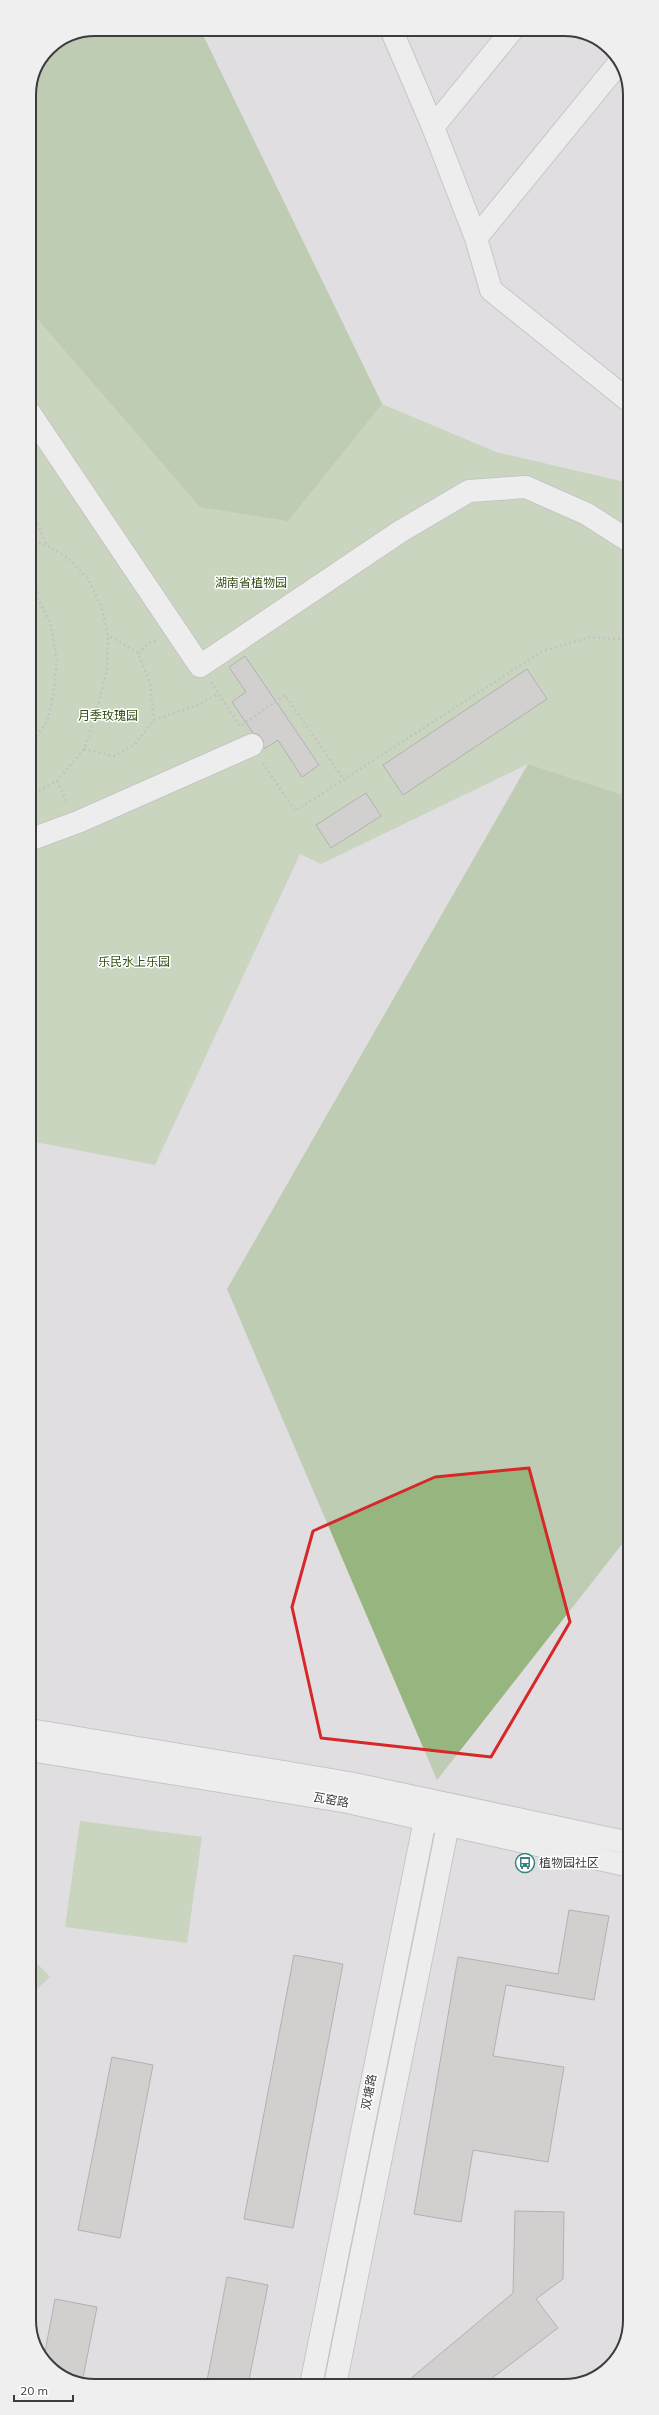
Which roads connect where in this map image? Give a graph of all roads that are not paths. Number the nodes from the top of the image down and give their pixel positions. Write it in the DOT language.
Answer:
graph roads {
  1 [pos="394,36"];
  2 [pos="508,36"];
  3 [pos="616,67"];
  4 [pos="433,127"];
  5 [pos="476,238"];
  6 [pos="623,396"];
  7 [pos="36,422"];
  8 [pos="623,537"];
  9 [pos="252,745"];
  10 [pos="36,837"];
  11 [pos="36,1731"];
  12 [pos="36,1751"];
  13 [pos="426,1810"];
  14 [pos="450,1815"];
  15 [pos="623,1842"];
  16 [pos="623,1864"];
  17 [pos="312,2379"];
  18 [pos="336,2379"];
  1 -- 4 [label="main road"];
  2 -- 4 [label="main road"];
  3 -- 5 [label="main road"];
  4 -- 5 [label="main road"];
  5 -- 6 [label="main road"];
  7 -- 8 [label="main road"];
  9 -- 10 [label="main road"];
  11 -- 13 [label="main road, 瓦窑路"];
  12 -- 13 [label="main road, 瓦窑路"];
  13 -- 14 [label="main road, 瓦窑路"];
  13 -- 17 [label="main road, 双塘路"];
  14 -- 15 [label="main road, 瓦窑路"];
  14 -- 16 [label="main road, 瓦窑路"];
  14 -- 18 [label="main road, 双塘路"];
}
